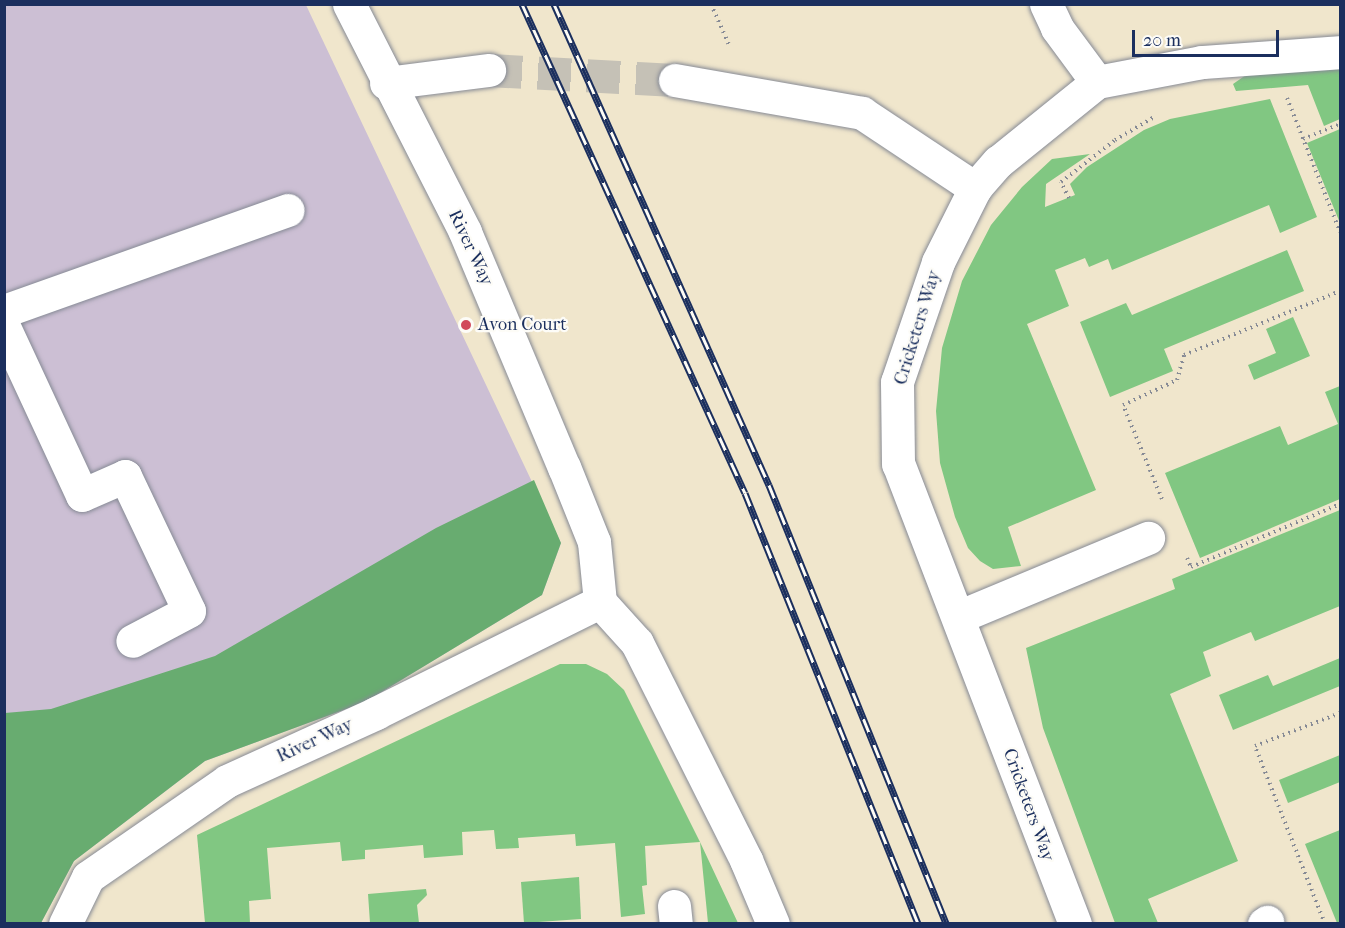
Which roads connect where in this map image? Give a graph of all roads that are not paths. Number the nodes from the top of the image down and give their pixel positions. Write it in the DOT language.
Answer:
graph roads {
  1 [pos="349,4"];
  2 [pos="1046,4"];
  3 [pos="1341,52"];
  4 [pos="489,70"];
  5 [pos="675,80"];
  6 [pos="1097,82"];
  7 [pos="386,83"];
  8 [pos="975,188"];
  9 [pos="288,210"];
  10 [pos="4,310"];
  11 [pos="4,327"];
  12 [pos="1148,538"];
  13 [pos="600,602"];
  14 [pos="958,617"];
  15 [pos="132,640"];
  16 [pos="65,924"];
  17 [pos="774,924"];
  18 [pos="1074,924"];
  1 -- 7 [label="street, River Way"];
  2 -- 6 [label="street"];
  3 -- 6 [label="street, Cricketers Way"];
  4 -- 7 [label="street"];
  5 -- 8 [label="street"];
  6 -- 8 [label="street, Cricketers Way"];
  7 -- 13 [label="street, River Way"];
  8 -- 14 [label="street, Cricketers Way"];
  9 -- 10 [label="street"];
  11 -- 15 [label="street"];
  12 -- 14 [label="street"];
  13 -- 16 [label="street, River Way"];
  13 -- 17 [label="street"];
  14 -- 18 [label="street, Cricketers Way"];
}
